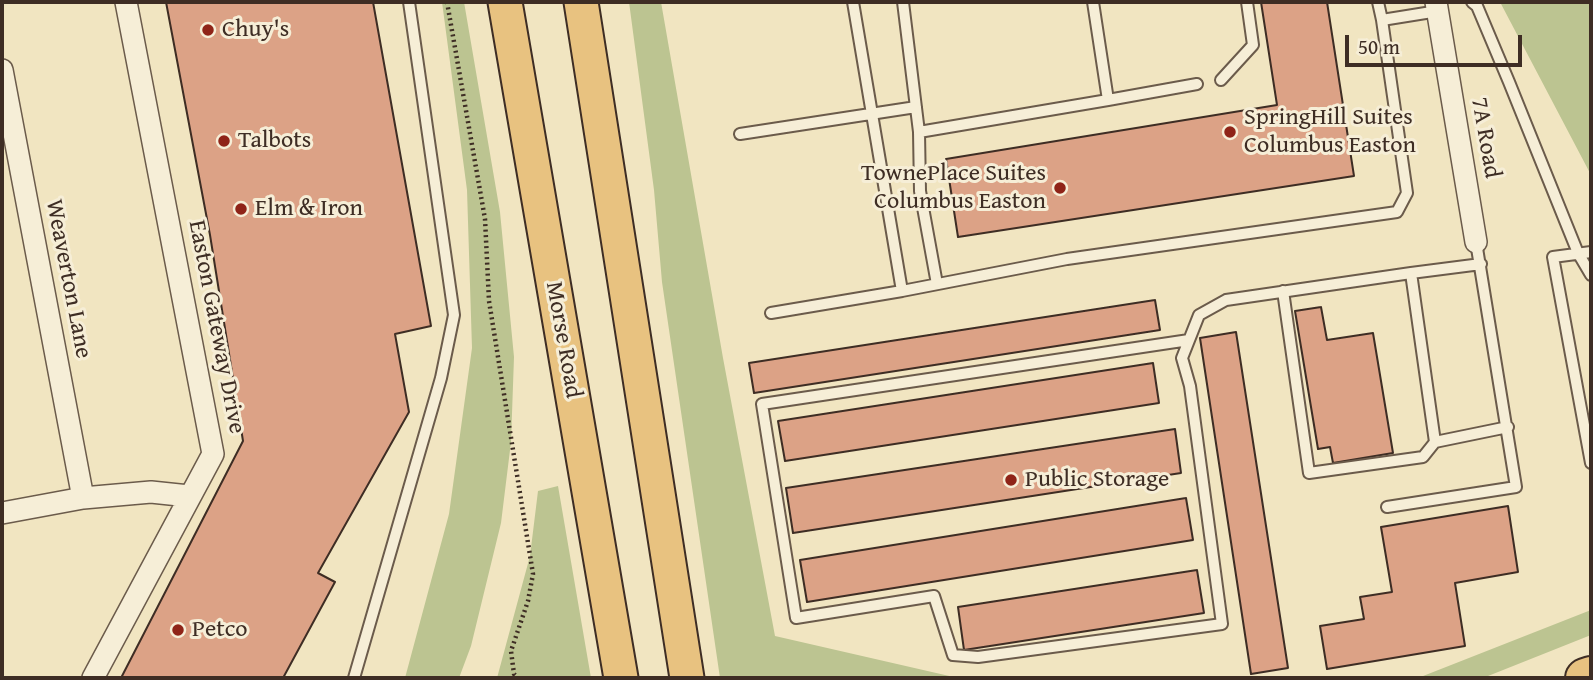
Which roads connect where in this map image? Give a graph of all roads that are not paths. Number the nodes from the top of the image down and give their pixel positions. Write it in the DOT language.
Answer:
graph roads {
  1 [pos="126,2"];
  2 [pos="409,2"];
  3 [pos="505,2"];
  4 [pos="580,2"];
  5 [pos="853,2"];
  6 [pos="903,2"];
  7 [pos="1093,2"];
  8 [pos="1247,2"];
  9 [pos="1378,2"];
  10 [pos="1472,2"];
  11 [pos="1437,6"];
  12 [pos="1382,20"];
  13 [pos="2,70"];
  14 [pos="1221,80"];
  15 [pos="1197,84"];
  16 [pos="1108,100"];
  17 [pos="916,107"];
  18 [pos="871,114"];
  19 [pos="919,132"];
  20 [pos="740,134"];
  21 [pos="1476,242"];
  22 [pos="1591,252"];
  23 [pos="1578,253"];
  24 [pos="1481,264"];
  25 [pos="1411,274"];
  26 [pos="1591,275"];
  27 [pos="937,284"];
  28 [pos="902,291"];
  29 [pos="1283,291"];
  30 [pos="771,313"];
  31 [pos="1189,340"];
  32 [pos="1508,428"];
  33 [pos="1435,442"];
  34 [pos="1591,463"];
  35 [pos="189,496"];
  36 [pos="83,498"];
  37 [pos="1387,507"];
  38 [pos="2,513"];
  39 [pos="1591,676"];
  40 [pos="93,678"];
  41 [pos="354,678"];
  42 [pos="621,678"];
  43 [pos="687,678"];
  44 [pos="1585,678"];
  1 -- 35 [label="street, Easton Gateway Drive"];
  2 -- 41 [label="lane"];
  3 -- 42 [label="main road, Morse Road"];
  4 -- 43 [label="main road"];
  5 -- 18 [label="lane"];
  6 -- 17 [label="lane"];
  7 -- 16 [label="lane"];
  8 -- 14 [label="lane"];
  9 -- 12 [label="lane"];
  10 -- 23 [label="lane"];
  11 -- 12 [label="lane"];
  11 -- 21 [label="street, 7A Road"];
  12 -- 27 [label="lane"];
  13 -- 36 [label="street, Weaverton Lane"];
  15 -- 16 [label="lane"];
  16 -- 19 [label="lane"];
  17 -- 18 [label="lane"];
  17 -- 19 [label="lane"];
  18 -- 20 [label="lane"];
  18 -- 28 [label="lane"];
  19 -- 27 [label="lane"];
  21 -- 24 [label="lane"];
  22 -- 23 [label="lane"];
  23 -- 26 [label="lane"];
  23 -- 34 [label="lane"];
  24 -- 25 [label="lane"];
  24 -- 32 [label="lane"];
  25 -- 29 [label="lane"];
  25 -- 33 [label="lane"];
  27 -- 28 [label="lane"];
  28 -- 30 [label="lane"];
  29 -- 31 [label="lane"];
  29 -- 33 [label="lane"];
  31 -- 31 [label="lane"];
  32 -- 33 [label="lane"];
  32 -- 37 [label="lane"];
  35 -- 36 [label="street"];
  35 -- 40 [label="street, Easton Gateway Drive"];
  36 -- 38 [label="street"];
  39 -- 44 [label="highway"];
}
